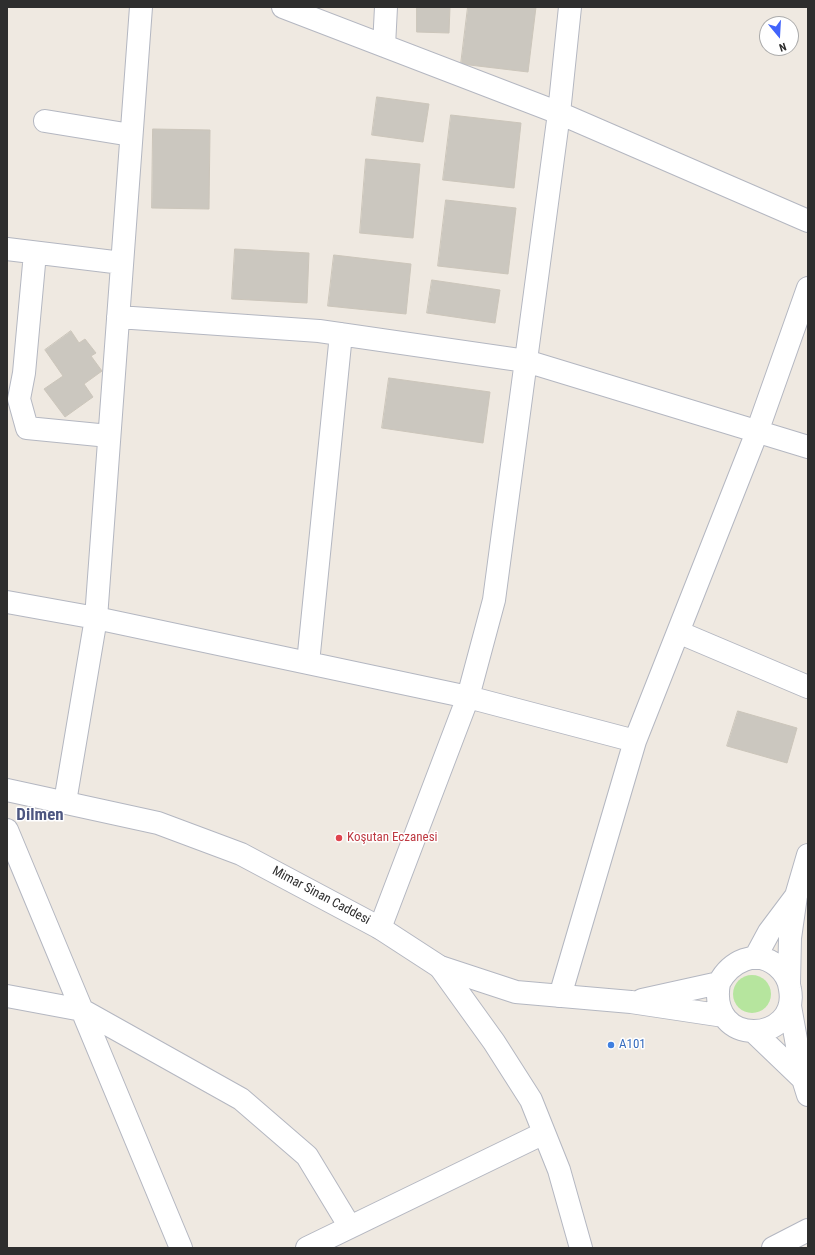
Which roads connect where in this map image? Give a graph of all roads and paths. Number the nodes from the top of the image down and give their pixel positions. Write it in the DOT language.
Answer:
graph roads {
  1 [pos="141,7"];
  2 [pos="283,7"];
  3 [pos="386,7"];
  4 [pos="570,7"];
  5 [pos="384,46"];
  6 [pos="559,113"];
  7 [pos="45,121"];
  8 [pos="131,135"];
  9 [pos="808,221"];
  10 [pos="7,249"];
  11 [pos="35,253"];
  12 [pos="122,263"];
  13 [pos="808,288"];
  14 [pos="118,317"];
  15 [pos="341,334"];
  16 [pos="526,362"];
  17 [pos="15,373"];
  18 [pos="757,432"];
  19 [pos="109,436"];
  20 [pos="808,447"];
  21 [pos="7,602"];
  22 [pos="96,618"];
  23 [pos="678,632"];
  24 [pos="308,663"];
  25 [pos="808,687"];
  26 [pos="468,697"];
  27 [pos="635,741"];
  28 [pos="7,790"];
  29 [pos="65,802"];
  30 [pos="7,830"];
  31 [pos="808,855"];
  32 [pos="796,896"];
  33 [pos="380,928"];
  34 [pos="755,958"];
  35 [pos="440,967"];
  36 [pos="719,983"];
  37 [pos="789,983"];
  38 [pos="7,996"];
  39 [pos="560,996"];
  40 [pos="630,1002"];
  41 [pos="790,1006"];
  42 [pos="82,1010"];
  43 [pos="724,1016"];
  44 [pos="754,1032"];
  45 [pos="805,1087"];
  46 [pos="544,1133"];
  47 [pos="350,1227"];
  48 [pos="808,1230"];
  49 [pos="181,1248"];
  50 [pos="307,1248"];
  51 [pos="581,1248"];
  52 [pos="773,1248"];
  1 -- 8 [label="street"];
  2 -- 5 [label="street"];
  3 -- 5 [label="street"];
  4 -- 6 [label="street"];
  5 -- 6 [label="street"];
  6 -- 9 [label="street"];
  6 -- 16 [label="street"];
  7 -- 8 [label="street"];
  8 -- 12 [label="street"];
  10 -- 11 [label="street"];
  11 -- 12 [label="street"];
  11 -- 17 [label="street"];
  12 -- 14 [label="street"];
  13 -- 18 [label="street"];
  14 -- 15 [label="street"];
  14 -- 19 [label="street"];
  15 -- 16 [label="street"];
  15 -- 24 [label="street"];
  16 -- 18 [label="street"];
  16 -- 26 [label="street"];
  17 -- 19 [label="street"];
  18 -- 20 [label="street"];
  18 -- 23 [label="street"];
  19 -- 22 [label="street"];
  21 -- 22 [label="street"];
  22 -- 24 [label="street"];
  22 -- 29 [label="street"];
  23 -- 25 [label="street"];
  23 -- 27 [label="street"];
  24 -- 26 [label="street"];
  26 -- 27 [label="street"];
  26 -- 33 [label="street"];
  27 -- 39 [label="street"];
  28 -- 29 [label="street, Mimar Sinan Caddesi"];
  29 -- 33 [label="street, Mimar Sinan Caddesi"];
  30 -- 42 [label="street"];
  31 -- 32 [label="street"];
  32 -- 34 [label="street"];
  32 -- 37 [label="street"];
  33 -- 35 [label="street, Mimar Sinan Caddesi"];
  34 -- 36 [label="street"];
  34 -- 37 [label="street"];
  35 -- 39 [label="street, Mimar Sinan Caddesi"];
  35 -- 46 [label="street"];
  36 -- 40 [label="street"];
  36 -- 43 [label="street"];
  37 -- 41 [label="street"];
  38 -- 42 [label="street"];
  39 -- 40 [label="street, Mimar Sinan Caddesi"];
  40 -- 43 [label="street"];
  41 -- 44 [label="street"];
  41 -- 45 [label="street"];
  42 -- 47 [label="street"];
  42 -- 49 [label="street"];
  43 -- 44 [label="street"];
  44 -- 45 [label="street"];
  46 -- 47 [label="street"];
  46 -- 51 [label="street"];
  47 -- 50 [label="street"];
  48 -- 52 [label="street"];
}
